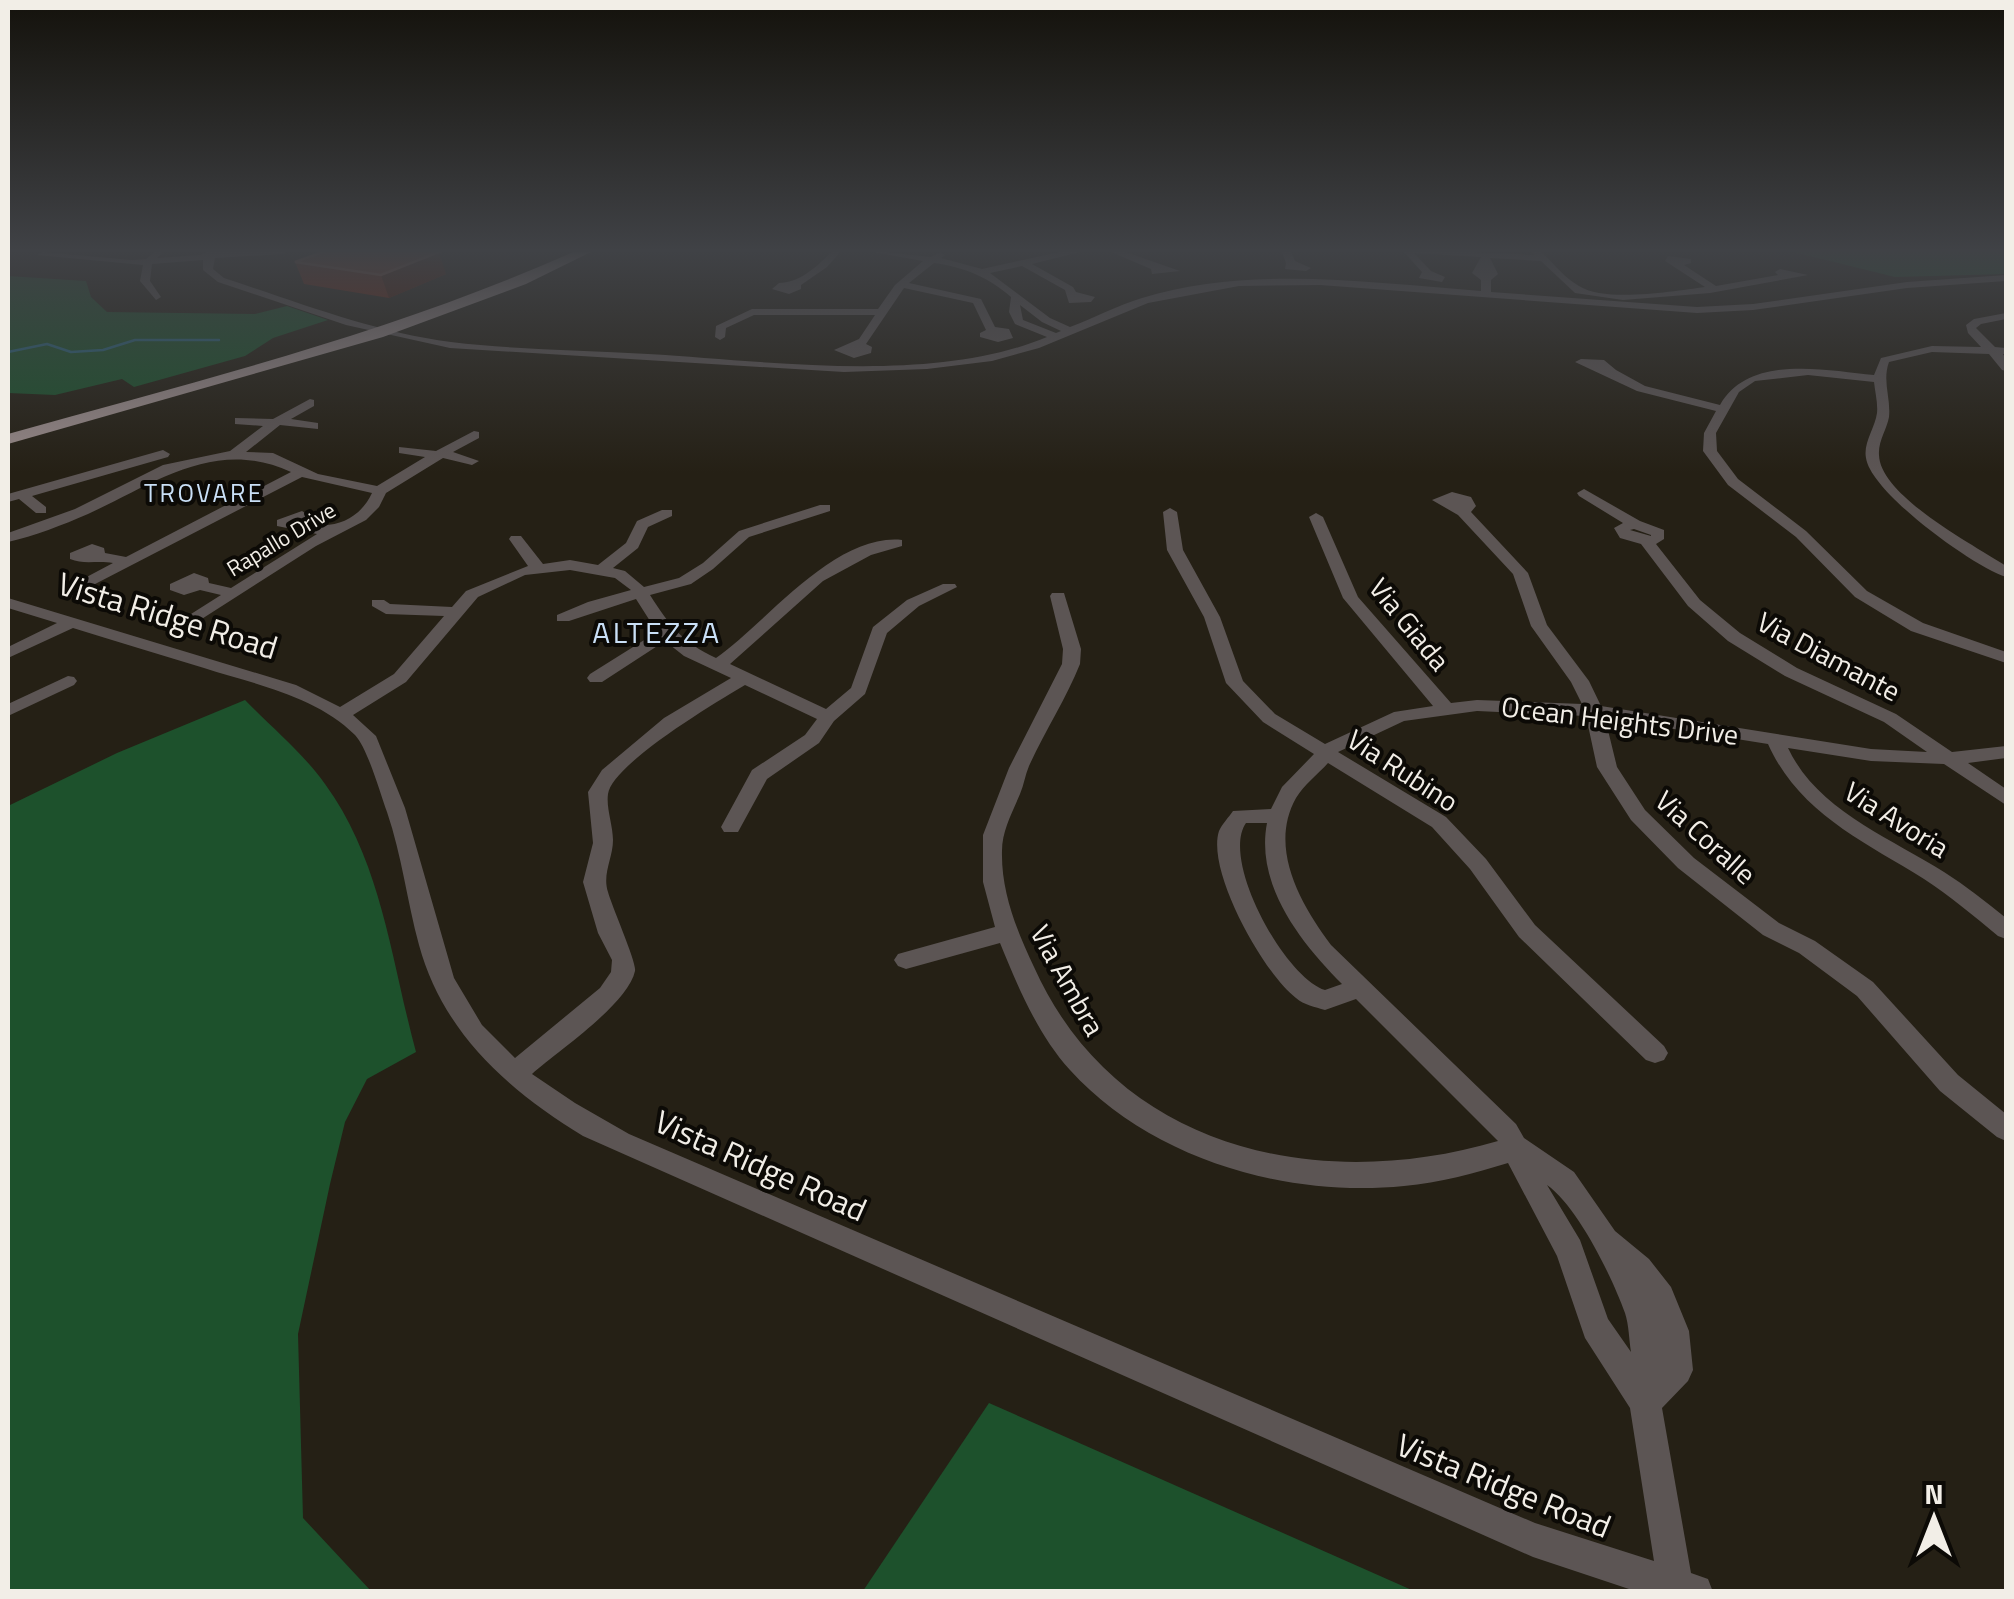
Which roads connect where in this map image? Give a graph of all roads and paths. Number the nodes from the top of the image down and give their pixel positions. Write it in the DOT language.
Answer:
graph roads {
  1 [pos="354,324"];
  2 [pos="385,324"];
  3 [pos="388,324"];
  4 [pos="726,324"];
  5 [pos="878,324"];
  6 [pos="988,324"];
  7 [pos="1023,324"];
  8 [pos="1054,324"];
  9 [pos="1089,324"];
  10 [pos="1974,324"];
  11 [pos="377,327"];
  12 [pos="991,330"];
  13 [pos="1070,331"];
  14 [pos="1057,337"];
  15 [pos="734,341"];
  16 [pos="858,345"];
  17 [pos="2000,351"];
  18 [pos="2006,368"];
  19 [pos="1609,373"];
  20 [pos="1880,380"];
  21 [pos="310,404"];
  22 [pos="1723,409"];
  23 [pos="239,421"];
  24 [pos="276,422"];
  25 [pos="314,426"];
  26 [pos="8,430"];
  27 [pos="474,435"];
  28 [pos="8,439"];
  29 [pos="404,450"];
  30 [pos="163,454"];
  31 [pos="236,454"];
  32 [pos="439,454"];
  33 [pos="101,455"];
  34 [pos="472,461"];
  35 [pos="130,464"];
  36 [pos="112,468"];
  37 [pos="301,472"];
  38 [pos="154,474"];
  39 [pos="380,491"];
  40 [pos="1584,493"];
  41 [pos="209,495"];
  42 [pos="14,496"];
  43 [pos="239,503"];
  44 [pos="825,508"];
  45 [pos="41,510"];
  46 [pos="1170,512"];
  47 [pos="1463,512"];
  48 [pos="666,513"];
  49 [pos="1316,517"];
  50 [pos="304,524"];
  51 [pos="330,532"];
  52 [pos="8,538"];
  53 [pos="516,538"];
  54 [pos="897,543"];
  55 [pos="96,555"];
  56 [pos="124,561"];
  57 [pos="538,568"];
  58 [pos="604,568"];
  59 [pos="2006,572"];
  60 [pos="199,585"];
  61 [pos="950,587"];
  62 [pos="70,592"];
  63 [pos="234,593"];
  64 [pos="641,594"];
  65 [pos="1058,596"];
  66 [pos="8,602"];
  67 [pos="378,603"];
  68 [pos="452,612"];
  69 [pos="197,617"];
  70 [pos="563,618"];
  71 [pos="72,622"];
  72 [pos="666,633"];
  73 [pos="8,654"];
  74 [pos="2006,658"];
  75 [pos="716,666"];
  76 [pos="596,678"];
  77 [pos="742,679"];
  78 [pos="68,680"];
  79 [pos="1444,707"];
  80 [pos="8,711"];
  81 [pos="1594,711"];
  82 [pos="341,714"];
  83 [pos="828,718"];
  84 [pos="1775,740"];
  85 [pos="2006,752"];
  86 [pos="1326,753"];
  87 [pos="1951,760"];
  88 [pos="2006,798"];
  89 [pos="1278,816"];
  90 [pos="731,826"];
  91 [pos="2006,930"];
  92 [pos="1006,933"];
  93 [pos="906,960"];
  94 [pos="1360,988"];
  95 [pos="1655,1054"];
  96 [pos="514,1074"];
  97 [pos="2006,1129"];
  98 [pos="1517,1148"];
  99 [pos="1645,1404"];
  100 [pos="1686,1590"];
  1 -- 11 [label="street"];
  2 -- 11 [label="main road"];
  3 -- 11 [label="main road"];
  4 -- 15 [label="street"];
  5 -- 16 [label="street"];
  6 -- 12 [label="street"];
  7 -- 14 [label="street"];
  8 -- 13 [label="street"];
  9 -- 13 [label="street"];
  10 -- 17 [label="street"];
  11 -- 14 [label="street"];
  11 -- 26 [label="main road"];
  11 -- 28 [label="main road"];
  13 -- 14 [label="street"];
  17 -- 18 [label="street"];
  17 -- 20 [label="street"];
  19 -- 22 [label="street"];
  20 -- 22 [label="street"];
  20 -- 59 [label="street"];
  21 -- 24 [label="street"];
  22 -- 74 [label="street"];
  23 -- 24 [label="street"];
  24 -- 25 [label="street"];
  24 -- 31 [label="street"];
  27 -- 32 [label="street, Rapallo Drive"];
  29 -- 32 [label="street"];
  30 -- 35 [label="street"];
  31 -- 37 [label="street"];
  31 -- 38 [label="street"];
  32 -- 34 [label="street"];
  32 -- 39 [label="street, Rapallo Drive"];
  33 -- 36 [label="street"];
  35 -- 36 [label="street"];
  35 -- 38 [label="street"];
  36 -- 42 [label="street"];
  37 -- 39 [label="street"];
  37 -- 43 [label="street"];
  38 -- 52 [label="street"];
  39 -- 51 [label="street, Rapallo Drive"];
  40 -- 87 [label="street, Via Diamante"];
  41 -- 43 [label="street"];
  42 -- 45 [label="street"];
  43 -- 56 [label="street"];
  44 -- 64 [label="street"];
  46 -- 86 [label="street, Via Rubino"];
  47 -- 81 [label="street, Via Coralle"];
  48 -- 58 [label="street"];
  49 -- 79 [label="street, Via Giada"];
  50 -- 51 [label="street"];
  51 -- 63 [label="street, Rapallo Drive"];
  53 -- 57 [label="street"];
  54 -- 75 [label="street"];
  55 -- 56 [label="street"];
  56 -- 62 [label="street"];
  57 -- 58 [label="street"];
  57 -- 68 [label="street"];
  58 -- 64 [label="street"];
  60 -- 63 [label="street"];
  61 -- 83 [label="street"];
  63 -- 69 [label="street, Rapallo Drive"];
  64 -- 70 [label="street"];
  64 -- 72 [label="street"];
  65 -- 92 [label="street, Via Ambra"];
  66 -- 71 [label="street, Vista Ridge Road"];
  67 -- 68 [label="street"];
  68 -- 82 [label="street"];
  71 -- 73 [label="street"];
  71 -- 82 [label="street, Vista Ridge Road"];
  72 -- 75 [label="street"];
  72 -- 76 [label="street"];
  75 -- 77 [label="street"];
  77 -- 83 [label="street"];
  77 -- 96 [label="street"];
  78 -- 80 [label="street"];
  79 -- 81 [label="street, Ocean Heights Drive"];
  79 -- 86 [label="street, Ocean Heights Drive"];
  81 -- 84 [label="street, Ocean Heights Drive"];
  81 -- 97 [label="street, Via Coralle"];
  82 -- 96 [label="street, Vista Ridge Road"];
  83 -- 90 [label="street"];
  84 -- 87 [label="street, Ocean Heights Drive"];
  84 -- 91 [label="street, Via Avoria"];
  85 -- 87 [label="street, Ocean Heights Drive"];
  86 -- 89 [label="street, Ocean Heights Drive"];
  86 -- 95 [label="street, Via Rubino"];
  87 -- 88 [label="street, Via Diamante"];
  89 -- 94 [label="street"];
  89 -- 94 [label="street"];
  92 -- 93 [label="street"];
  92 -- 98 [label="street, Via Ambra"];
  94 -- 98 [label="street"];
  96 -- 100 [label="street, Vista Ridge Road"];
  98 -- 99 [label="street"];
  98 -- 99 [label="street"];
  99 -- 100 [label="street"];
}
